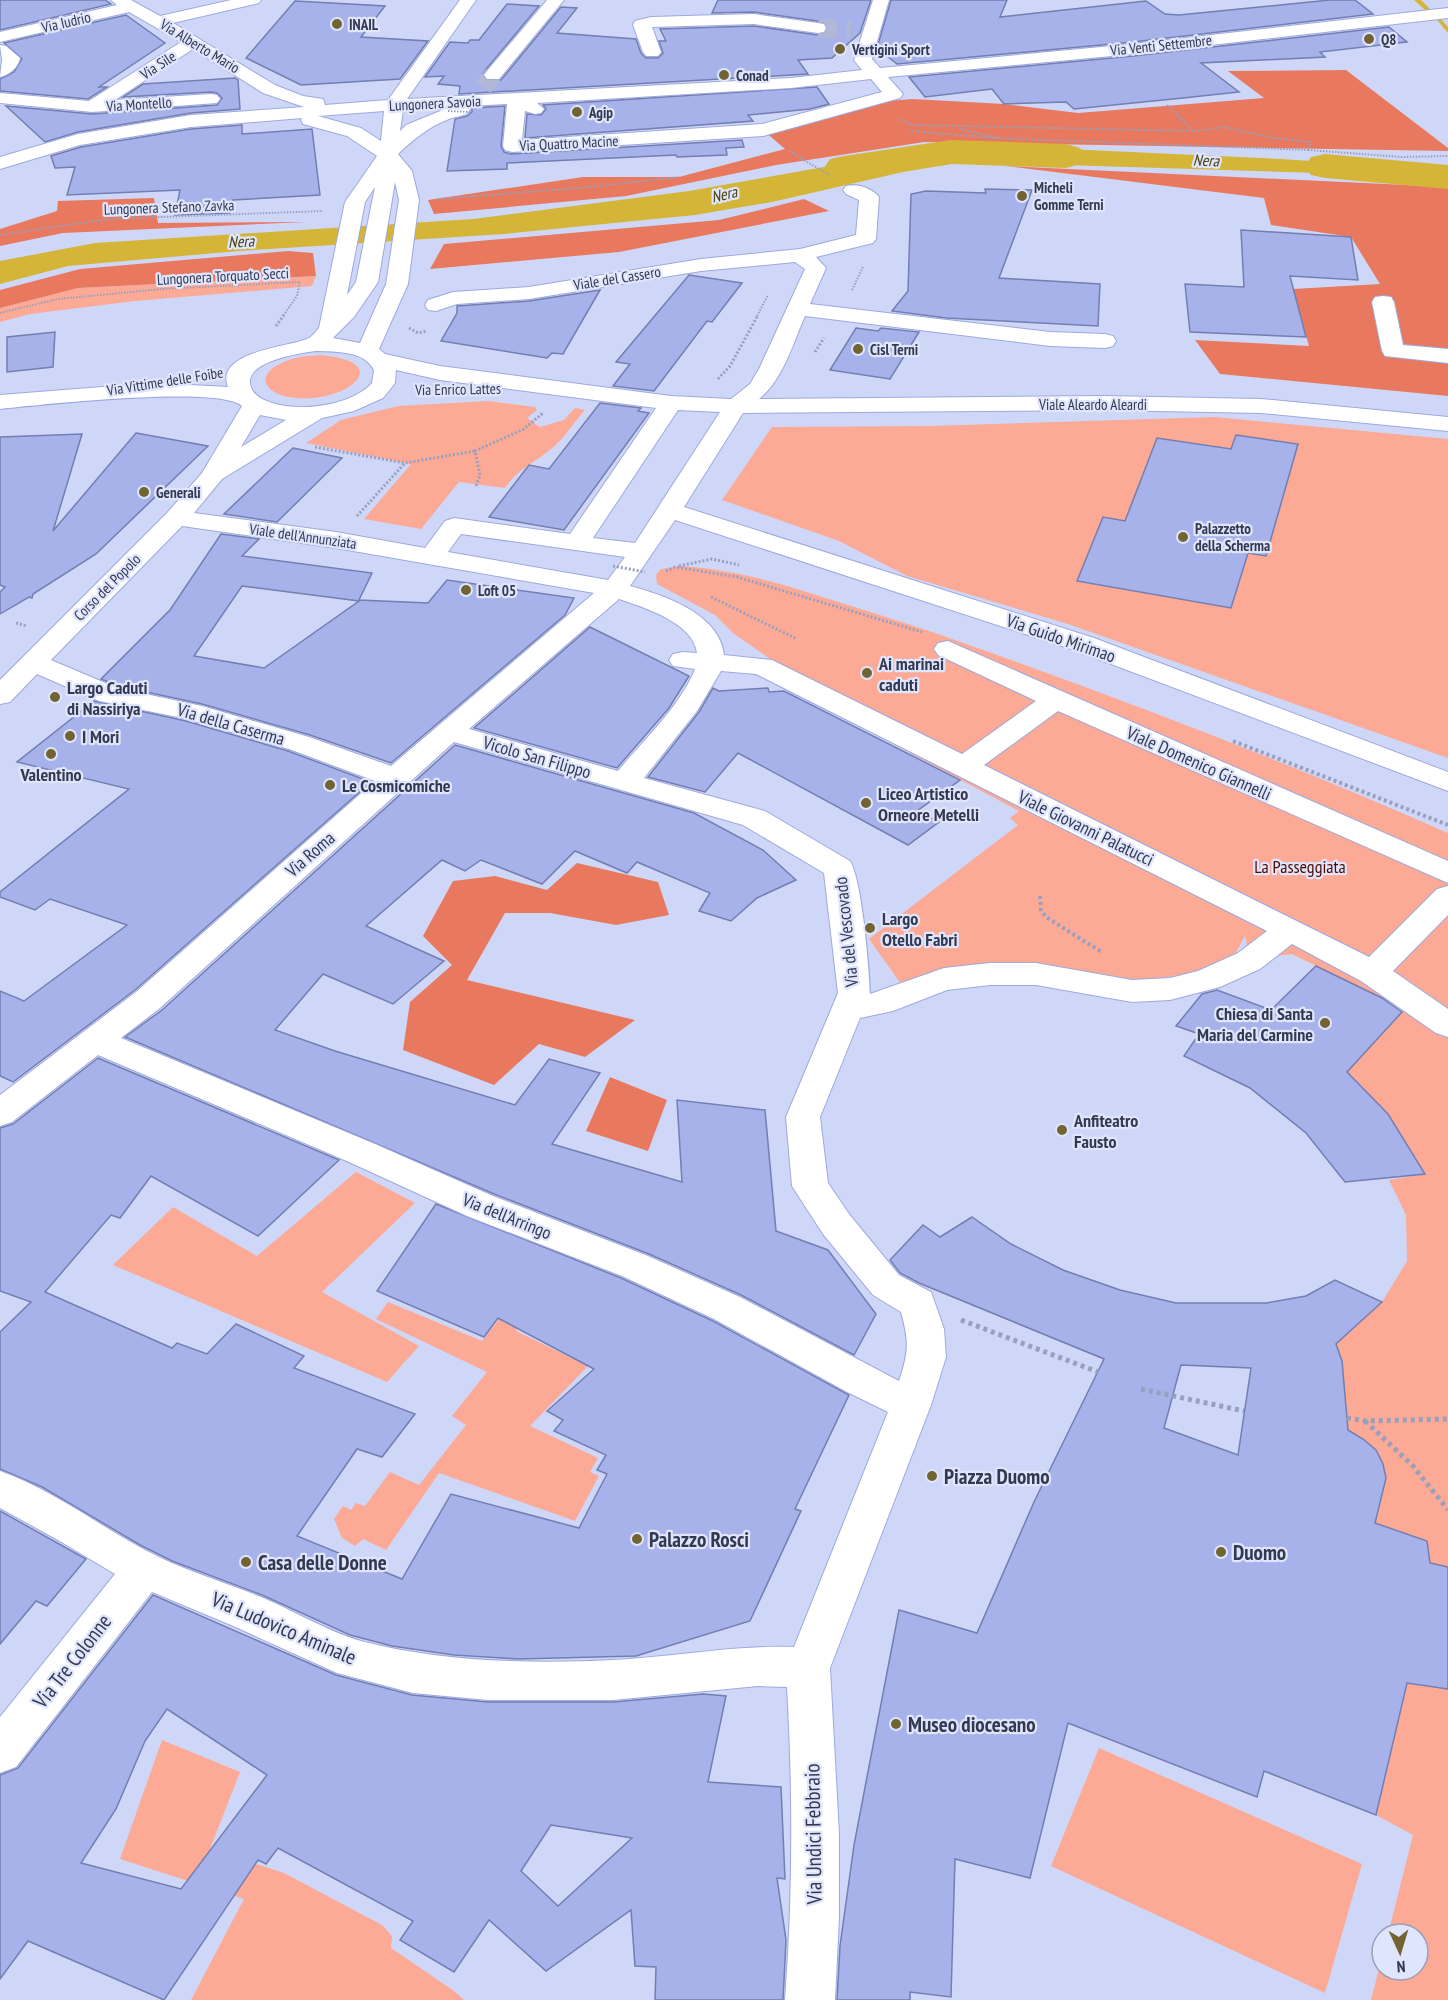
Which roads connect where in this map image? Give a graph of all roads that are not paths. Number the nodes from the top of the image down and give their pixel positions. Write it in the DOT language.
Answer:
graph roads {
  1 [pos="253,0"];
  2 [pos="468,0"];
  3 [pos="556,0"];
  4 [pos="880,0"];
  5 [pos="1393,0"];
  6 [pos="125,3"];
  7 [pos="1448,13"];
  8 [pos="1405,17"];
  9 [pos="159,21"];
  10 [pos="818,28"];
  11 [pos="851,30"];
  12 [pos="871,32"];
  13 [pos="0,37"];
  14 [pos="193,42"];
  15 [pos="0,50"];
  16 [pos="652,52"];
  17 [pos="0,72"];
  18 [pos="874,72"];
  19 [pos="279,94"];
  20 [pos="480,94"];
  21 [pos="0,98"];
  22 [pos="509,99"];
  23 [pos="394,105"];
  24 [pos="92,107"];
  25 [pos="621,111"];
  26 [pos="662,112"];
  27 [pos="556,115"];
  28 [pos="248,117"];
  29 [pos="388,154"];
  30 [pos="0,163"];
  31 [pos="853,190"];
  32 [pos="800,255"];
  33 [pos="367,282"];
  34 [pos="1383,302"];
  35 [pos="436,305"];
  36 [pos="798,309"];
  37 [pos="380,322"];
  38 [pos="323,336"];
  39 [pos="1105,341"];
  40 [pos="373,356"];
  41 [pos="1448,356"];
  42 [pos="245,368"];
  43 [pos="511,382"];
  44 [pos="542,387"];
  45 [pos="759,388"];
  46 [pos="374,393"];
  47 [pos="85,394"];
  48 [pos="673,396"];
  49 [pos="249,400"];
  50 [pos="0,402"];
  51 [pos="736,406"];
  52 [pos="1448,406"];
  53 [pos="314,413"];
  54 [pos="1448,424"];
  55 [pos="212,476"];
  56 [pos="669,510"];
  57 [pos="176,518"];
  58 [pos="577,542"];
  59 [pos="431,556"];
  60 [pos="621,580"];
  61 [pos="948,649"];
  62 [pos="701,656"];
  63 [pos="33,662"];
  64 [pos="0,696"];
  65 [pos="1056,700"];
  66 [pos="449,732"];
  67 [pos="963,767"];
  68 [pos="395,778"];
  69 [pos="625,782"];
  70 [pos="1448,782"];
  71 [pos="1448,873"];
  72 [pos="1448,896"];
  73 [pos="1290,929"];
  74 [pos="1373,973"];
  75 [pos="837,1019"];
  76 [pos="1448,1025"];
  77 [pos="96,1041"];
  78 [pos="0,1113"];
  79 [pos="911,1405"];
  80 [pos="0,1488"];
  81 [pos="144,1570"];
  82 [pos="808,1668"];
  83 [pos="0,1752"];
  84 [pos="810,2000"];
  1 -- 9 [label="street"];
  2 -- 23 [label="street"];
  3 -- 20 [label="street"];
  4 -- 12 [label="street"];
  5 -- 8 [label="street"];
  6 -- 9 [label="street, Via Alberto Mario"];
  6 -- 13 [label="street, Via Iudrio"];
  7 -- 8 [label="street, Via Venti Settembre"];
  8 -- 18 [label="street, Via Venti Settembre"];
  9 -- 14 [label="street, Via Alberto Mario"];
  10 -- 16 [label="street"];
  11 -- 12 [label="street"];
  12 -- 18 [label="street"];
  14 -- 19 [label="street, Via Alberto Mario"];
  14 -- 24 [label="street, Via Sile"];
  15 -- 17 [label="street"];
  18 -- 26 [label="street"];
  18 -- 26 [label="street, Via Quattro Macine"];
  19 -- 23 [label="street, Via Alberto Mario"];
  19 -- 24 [label="street, Via Montello"];
  19 -- 28 [label="street"];
  20 -- 22 [label="street, Lungonera Savoia"];
  20 -- 23 [label="street, Lungonera Savoia"];
  21 -- 24 [label="street, Via Montello"];
  22 -- 26 [label="street, Lungonera Savoia"];
  22 -- 26 [label="street, Via Quattro Macine"];
  22 -- 27 [label="street"];
  22 -- 29 [label="street"];
  23 -- 28 [label="street, Lungonera Savoia"];
  23 -- 29 [label="street"];
  25 -- 26 [label="street"];
  28 -- 29 [label="street"];
  28 -- 30 [label="street, Lungonera Savoia"];
  29 -- 33 [label="street"];
  29 -- 37 [label="street"];
  29 -- 38 [label="street"];
  31 -- 32 [label="street, Viale del Cassero"];
  32 -- 35 [label="street, Viale del Cassero"];
  32 -- 36 [label="street"];
  33 -- 37 [label="street"];
  33 -- 38 [label="street"];
  34 -- 41 [label="street"];
  36 -- 39 [label="street"];
  36 -- 45 [label="street"];
  37 -- 40 [label="street"];
  37 -- 43 [label="street"];
  38 -- 40 [label="street, Via Enrico Lattes"];
  38 -- 42 [label="street, Via Enrico Lattes"];
  40 -- 43 [label="street, Via Enrico Lattes"];
  40 -- 46 [label="street"];
  42 -- 47 [label="street, Via Vittime delle Foibe"];
  42 -- 49 [label="street"];
  43 -- 44 [label="street, Via Enrico Lattes"];
  44 -- 46 [label="street, Via Enrico Lattes"];
  44 -- 48 [label="street, Via Enrico Lattes"];
  45 -- 48 [label="street"];
  45 -- 51 [label="street"];
  45 -- 52 [label="street, Viale Aleardo Aleardi"];
  46 -- 53 [label="street, Via Enrico Lattes"];
  47 -- 49 [label="street, Via Vittime delle Foibe"];
  47 -- 50 [label="street, Via Vittime delle Foibe"];
  48 -- 51 [label="street"];
  48 -- 58 [label="street"];
  49 -- 53 [label="street, Via Vittime delle Foibe"];
  49 -- 55 [label="street, Corso del Popolo"];
  51 -- 54 [label="street, Viale Aleardo Aleardi"];
  51 -- 56 [label="street"];
  53 -- 55 [label="street, Corso del Popolo"];
  55 -- 57 [label="street, Corso del Popolo"];
  56 -- 60 [label="street"];
  56 -- 70 [label="street, Via Guido Mirimao"];
  57 -- 59 [label="street, Viale dell'Annunziata"];
  57 -- 63 [label="street, Corso del Popolo"];
  58 -- 59 [label="street"];
  58 -- 60 [label="street"];
  59 -- 60 [label="street, Viale dell'Annunziata"];
  60 -- 62 [label="street"];
  60 -- 66 [label="street, Via Roma"];
  61 -- 65 [label="street, Viale Domenico Giannelli"];
  62 -- 67 [label="street, Viale Giovanni Palatucci"];
  62 -- 69 [label="street"];
  63 -- 64 [label="street, Corso del Popolo"];
  63 -- 68 [label="street, Via della Caserma"];
  65 -- 67 [label="street"];
  65 -- 71 [label="street, Viale Domenico Giannelli"];
  66 -- 68 [label="street, Via Roma"];
  66 -- 69 [label="street, Vicolo San Filippo"];
  67 -- 73 [label="street, Viale Giovanni Palatucci"];
  68 -- 77 [label="street, Via Roma"];
  69 -- 75 [label="street, Via del Vescovado"];
  72 -- 74 [label="street"];
  73 -- 74 [label="street, Viale Giovanni Palatucci"];
  73 -- 75 [label="street"];
  74 -- 76 [label="street, Viale Giovanni Palatucci"];
  75 -- 79 [label="street, Via del Vescovado"];
  77 -- 78 [label="street, Via Roma"];
  77 -- 79 [label="street, Via dell'Arringo"];
  79 -- 82 [label="street"];
  80 -- 81 [label="street, Via Ludovico Aminale"];
  81 -- 82 [label="street, Via Ludovico Aminale"];
  81 -- 83 [label="street, Via Tre Colonne"];
  82 -- 84 [label="street, Via Undici Febbraio"];
}
